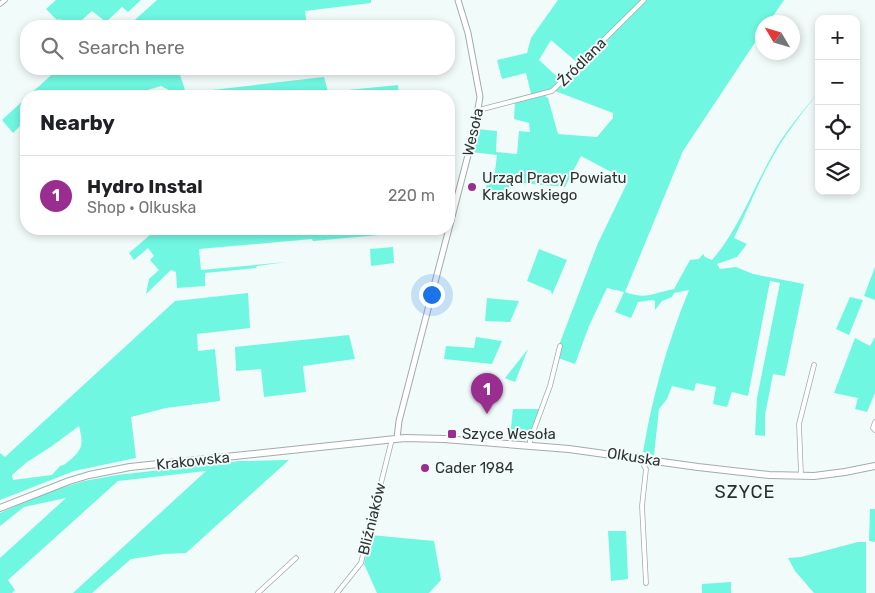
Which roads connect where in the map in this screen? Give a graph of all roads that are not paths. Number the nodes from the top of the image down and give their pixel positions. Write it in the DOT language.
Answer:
graph roads {
  1 [pos="5,0"];
  2 [pos="458,0"];
  3 [pos="644,0"];
  4 [pos="0,4"];
  5 [pos="479,110"];
  6 [pos="455,203"];
  7 [pos="447,235"];
  8 [pos="560,346"];
  9 [pos="814,365"];
  10 [pos="875,422"];
  11 [pos="875,430"];
  12 [pos="394,438"];
  13 [pos="530,446"];
  14 [pos="645,459"];
  15 [pos="875,466"];
  16 [pos="801,476"];
  17 [pos="0,508"];
  18 [pos="296,558"];
  19 [pos="646,583"];
  20 [pos="258,593"];
  21 [pos="337,593"];
  1 -- 4 [label="street"];
  2 -- 5 [label="street, Wesoła"];
  3 -- 5 [label="street, Źródlana"];
  5 -- 6 [label="street, Wesoła"];
  7 -- 12 [label="street, Wesoła"];
  8 -- 13 [label="street"];
  9 -- 16 [label="street"];
  10 -- 11 [label="street"];
  12 -- 13 [label="main road, Olkuska"];
  12 -- 17 [label="main road, Krakowska"];
  12 -- 21 [label="street, Bliźniaków"];
  13 -- 14 [label="main road, Olkuska"];
  14 -- 16 [label="main road, Olkuska"];
  14 -- 19 [label="street"];
  15 -- 16 [label="main road, Olkuska"];
  18 -- 20 [label="street"];
}
